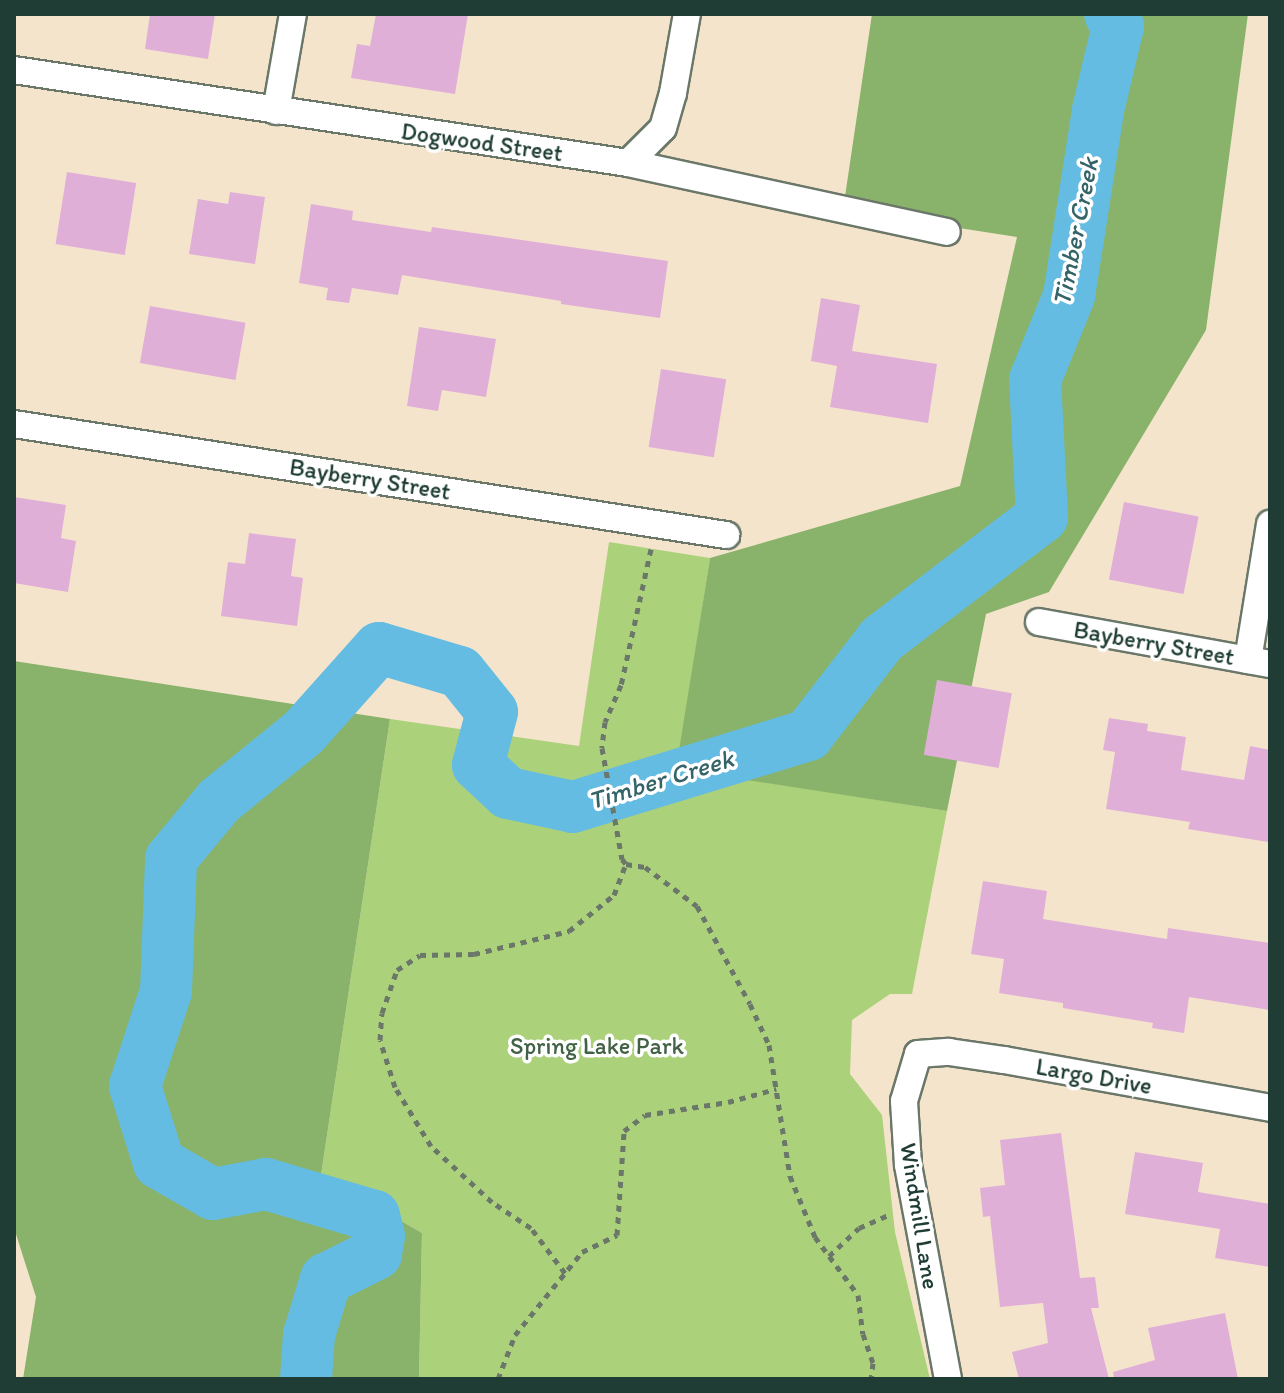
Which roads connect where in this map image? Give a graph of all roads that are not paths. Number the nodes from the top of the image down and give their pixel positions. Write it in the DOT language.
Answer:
graph roads {
  1 [pos="293,14"];
  2 [pos="687,14"];
  3 [pos="14,70"];
  4 [pos="276,111"];
  5 [pos="628,163"];
  6 [pos="947,232"];
  7 [pos="14,424"];
  8 [pos="1270,524"];
  9 [pos="726,535"];
  10 [pos="1039,622"];
  11 [pos="1259,662"];
  12 [pos="918,1054"];
  13 [pos="1270,1108"];
  14 [pos="948,1379"];
  1 -- 4 [label="street"];
  2 -- 5 [label="street"];
  3 -- 4 [label="street, Dogwood Street"];
  4 -- 5 [label="street, Dogwood Street"];
  5 -- 6 [label="street, Dogwood Street"];
  7 -- 9 [label="street, Bayberry Street"];
  8 -- 11 [label="street"];
  10 -- 11 [label="street, Bayberry Street"];
  12 -- 13 [label="street, Largo Drive"];
  12 -- 14 [label="street, Windmill Lane"];
}
